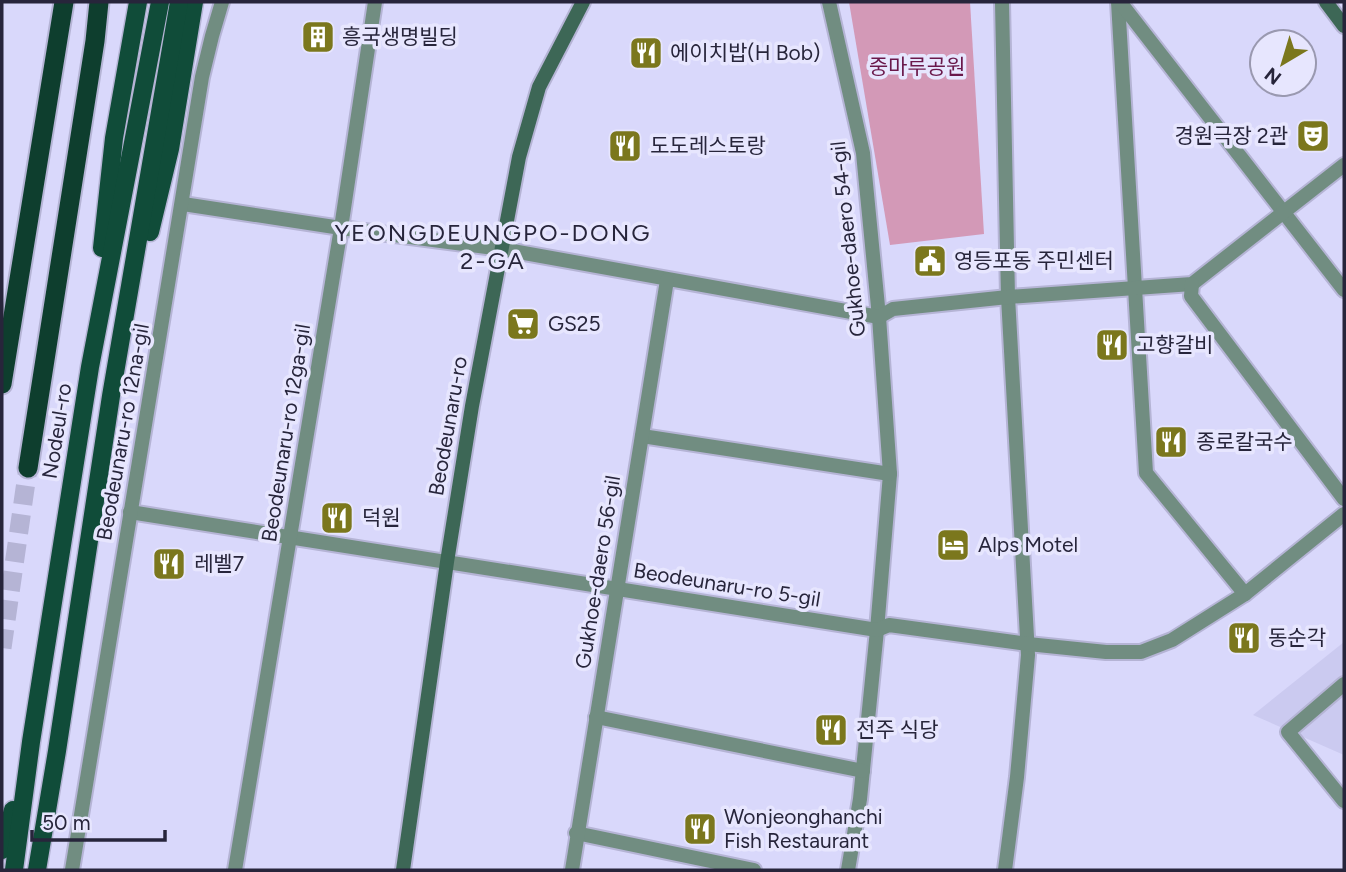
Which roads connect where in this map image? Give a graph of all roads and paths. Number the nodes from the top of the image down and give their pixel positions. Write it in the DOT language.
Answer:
graph roads {
  1 [pos="64,2"];
  2 [pos="99,2"];
  3 [pos="138,2"];
  4 [pos="159,2"];
  5 [pos="179,2"];
  6 [pos="194,2"];
  7 [pos="222,2"];
  8 [pos="375,2"];
  9 [pos="583,2"];
  10 [pos="829,2"];
  11 [pos="1002,2"];
  12 [pos="1119,2"];
  13 [pos="1326,2"];
  14 [pos="1344,26"];
  15 [pos="1344,165"];
  16 [pos="183,204"];
  17 [pos="1284,212"];
  18 [pos="341,228"];
  19 [pos="502,249"];
  20 [pos="667,280"];
  21 [pos="1192,284"];
  22 [pos="1135,288"];
  23 [pos="1344,289"];
  24 [pos="1008,297"];
  25 [pos="879,317"];
  26 [pos="90,367"];
  27 [pos="2,384"];
  28 [pos="111,396"];
  29 [pos="642,436"];
  30 [pos="28,468"];
  31 [pos="890,474"];
  32 [pos="1344,499"];
  33 [pos="130,512"];
  34 [pos="1344,514"];
  35 [pos="290,537"];
  36 [pos="447,562"];
  37 [pos="617,589"];
  38 [pos="1245,594"];
  39 [pos="877,630"];
  40 [pos="1028,644"];
  41 [pos="1341,692"];
  42 [pos="596,717"];
  43 [pos="32,742"];
  44 [pos="863,771"];
  45 [pos="1344,801"];
  46 [pos="45,823"];
  47 [pos="576,833"];
  48 [pos="2,850"];
  49 [pos="14,870"];
  50 [pos="37,870"];
  51 [pos="45,870"];
  52 [pos="72,870"];
  53 [pos="235,870"];
  54 [pos="403,870"];
  55 [pos="572,870"];
  56 [pos="754,870"];
  57 [pos="848,870"];
  58 [pos="1005,870"];
  1 -- 27 [label="highway"];
  2 -- 30 [label="highway"];
  3 -- 26 [label="main road"];
  4 -- 26 [label="main road, Nodeul-ro"];
  5 -- 28 [label="main road"];
  6 -- 28 [label="main road"];
  7 -- 16 [label="street, Beodeunaru-ro 12na-gil"];
  8 -- 18 [label="street, Beodeunaru-ro 12ga-gil"];
  9 -- 19 [label="main road, Beodeunaru-ro"];
  10 -- 25 [label="street, Gukhoe-daero 54-gil"];
  11 -- 24 [label="street"];
  12 -- 17 [label="street"];
  12 -- 22 [label="street"];
  13 -- 14 [label="main road"];
  15 -- 17 [label="street"];
  16 -- 18 [label="street"];
  16 -- 33 [label="street, Beodeunaru-ro 12na-gil"];
  17 -- 21 [label="street"];
  17 -- 23 [label="street"];
  18 -- 19 [label="street"];
  18 -- 35 [label="street, Beodeunaru-ro 12ga-gil"];
  19 -- 20 [label="street"];
  19 -- 36 [label="main road, Beodeunaru-ro"];
  20 -- 25 [label="street"];
  20 -- 29 [label="street, Gukhoe-daero 56-gil"];
  21 -- 22 [label="street"];
  21 -- 32 [label="street"];
  22 -- 24 [label="street"];
  22 -- 38 [label="street"];
  24 -- 25 [label="street"];
  24 -- 40 [label="street"];
  25 -- 31 [label="street, Gukhoe-daero 54-gil"];
  26 -- 43 [label="main road, Nodeul-ro"];
  28 -- 46 [label="main road"];
  29 -- 31 [label="street"];
  29 -- 37 [label="street, Gukhoe-daero 56-gil"];
  31 -- 39 [label="street, Gukhoe-daero 54-gil"];
  33 -- 35 [label="street, Beodeunaru-ro 5-gil"];
  33 -- 52 [label="street, Beodeunaru-ro 12na-gil"];
  34 -- 38 [label="street, Beodeunaru-ro 5-gil"];
  35 -- 36 [label="street, Beodeunaru-ro 5-gil"];
  35 -- 53 [label="street, Beodeunaru-ro 12ga-gil"];
  36 -- 37 [label="street, Beodeunaru-ro 5-gil"];
  36 -- 54 [label="main road, Beodeunaru-ro"];
  37 -- 39 [label="street, Beodeunaru-ro 5-gil"];
  37 -- 42 [label="street, Gukhoe-daero 56-gil"];
  38 -- 40 [label="street, Beodeunaru-ro 5-gil"];
  39 -- 40 [label="street, Beodeunaru-ro 5-gil"];
  39 -- 44 [label="street, Gukhoe-daero 54-gil"];
  40 -- 58 [label="street"];
  41 -- 45 [label="street"];
  42 -- 44 [label="street"];
  42 -- 47 [label="street, Gukhoe-daero 56-gil"];
  43 -- 48 [label="main road"];
  43 -- 49 [label="main road, Nodeul-ro"];
  44 -- 57 [label="street, Gukhoe-daero 54-gil"];
  46 -- 50 [label="main road"];
  46 -- 51 [label="main road"];
  47 -- 55 [label="street, Gukhoe-daero 56-gil"];
  47 -- 56 [label="street"];
}
